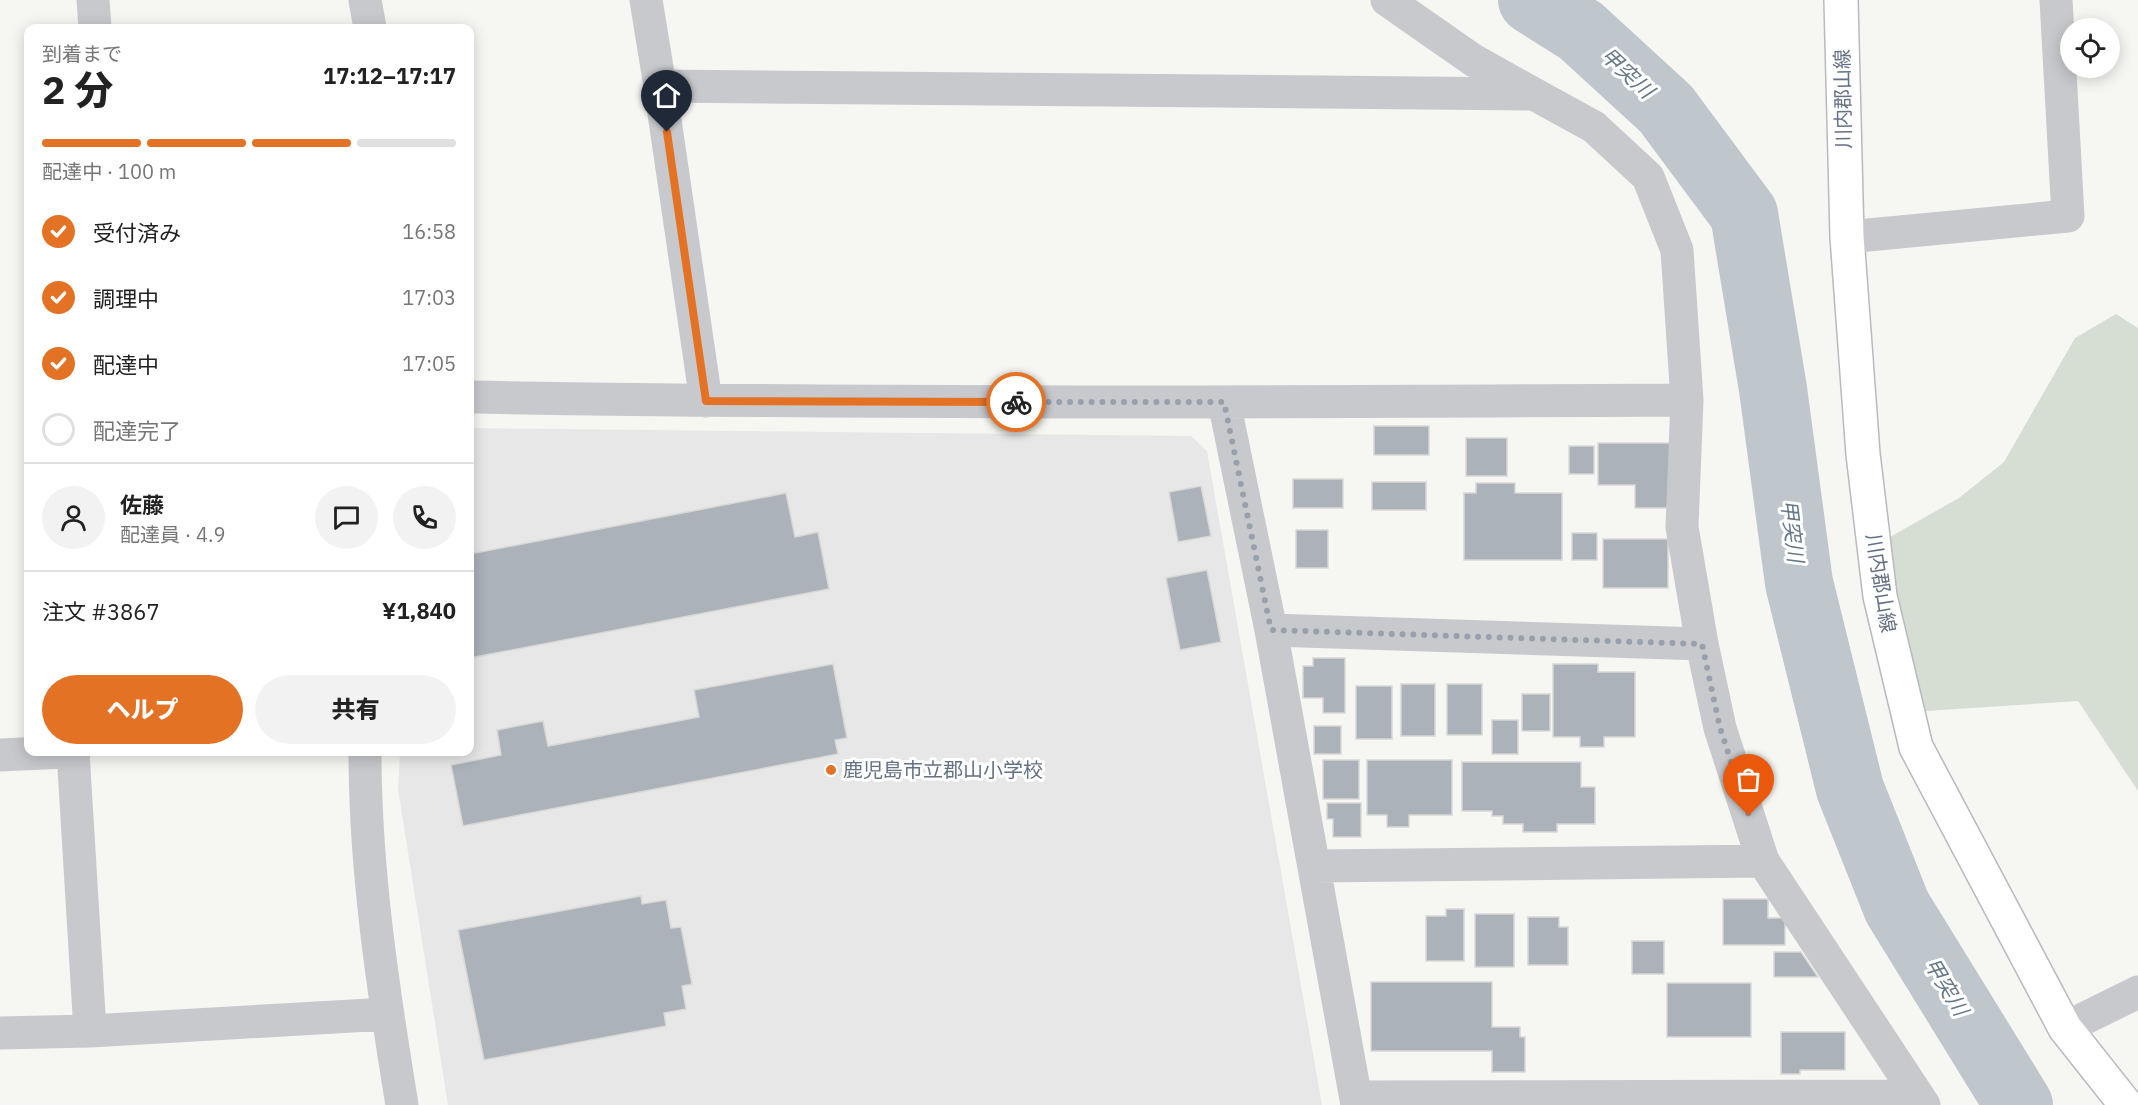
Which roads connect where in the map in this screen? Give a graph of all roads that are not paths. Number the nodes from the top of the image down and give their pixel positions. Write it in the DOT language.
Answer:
graph roads {
  1 [pos="93,0"];
  2 [pos="365,0"];
  3 [pos="646,0"];
  4 [pos="1388,0"];
  5 [pos="1841,0"];
  6 [pos="2056,0"];
  7 [pos="95,24"];
  8 [pos="369,24"];
  9 [pos="660,86"];
  10 [pos="1534,94"];
  11 [pos="1847,237"];
  12 [pos="474,397"];
  13 [pos="1687,400"];
  14 [pos="706,401"];
  15 [pos="1224,402"];
  16 [pos="1271,630"];
  17 [pos="1702,644"];
  18 [pos="24,753"];
  19 [pos="0,754"];
  20 [pos="73,756"];
  21 [pos="365,756"];
  22 [pos="1763,861"];
  23 [pos="1315,866"];
  24 [pos="2138,992"];
  25 [pos="387,1014"];
  26 [pos="2065,1028"];
  27 [pos="90,1031"];
  28 [pos="0,1033"];
  29 [pos="1356,1101"];
  30 [pos="1921,1101"];
  31 [pos="402,1105"];
  32 [pos="2126,1105"];
  1 -- 7 [label="street"];
  2 -- 8 [label="street"];
  3 -- 9 [label="street"];
  4 -- 10 [label="street"];
  5 -- 11 [label="main road, 川内郡山線"];
  6 -- 11 [label="street"];
  9 -- 10 [label="street"];
  9 -- 14 [label="street"];
  10 -- 13 [label="street"];
  11 -- 26 [label="main road, 川内郡山線"];
  12 -- 14 [label="street"];
  13 -- 15 [label="street"];
  13 -- 17 [label="street"];
  14 -- 15 [label="street"];
  15 -- 16 [label="street"];
  16 -- 17 [label="street"];
  16 -- 23 [label="street"];
  17 -- 22 [label="street"];
  18 -- 19 [label="street"];
  20 -- 27 [label="street"];
  21 -- 25 [label="street"];
  22 -- 23 [label="street"];
  22 -- 30 [label="street"];
  23 -- 29 [label="street"];
  24 -- 26 [label="street"];
  25 -- 27 [label="street"];
  25 -- 31 [label="street"];
  26 -- 32 [label="main road, 川内郡山線"];
  27 -- 28 [label="street"];
  29 -- 30 [label="street"];
}
